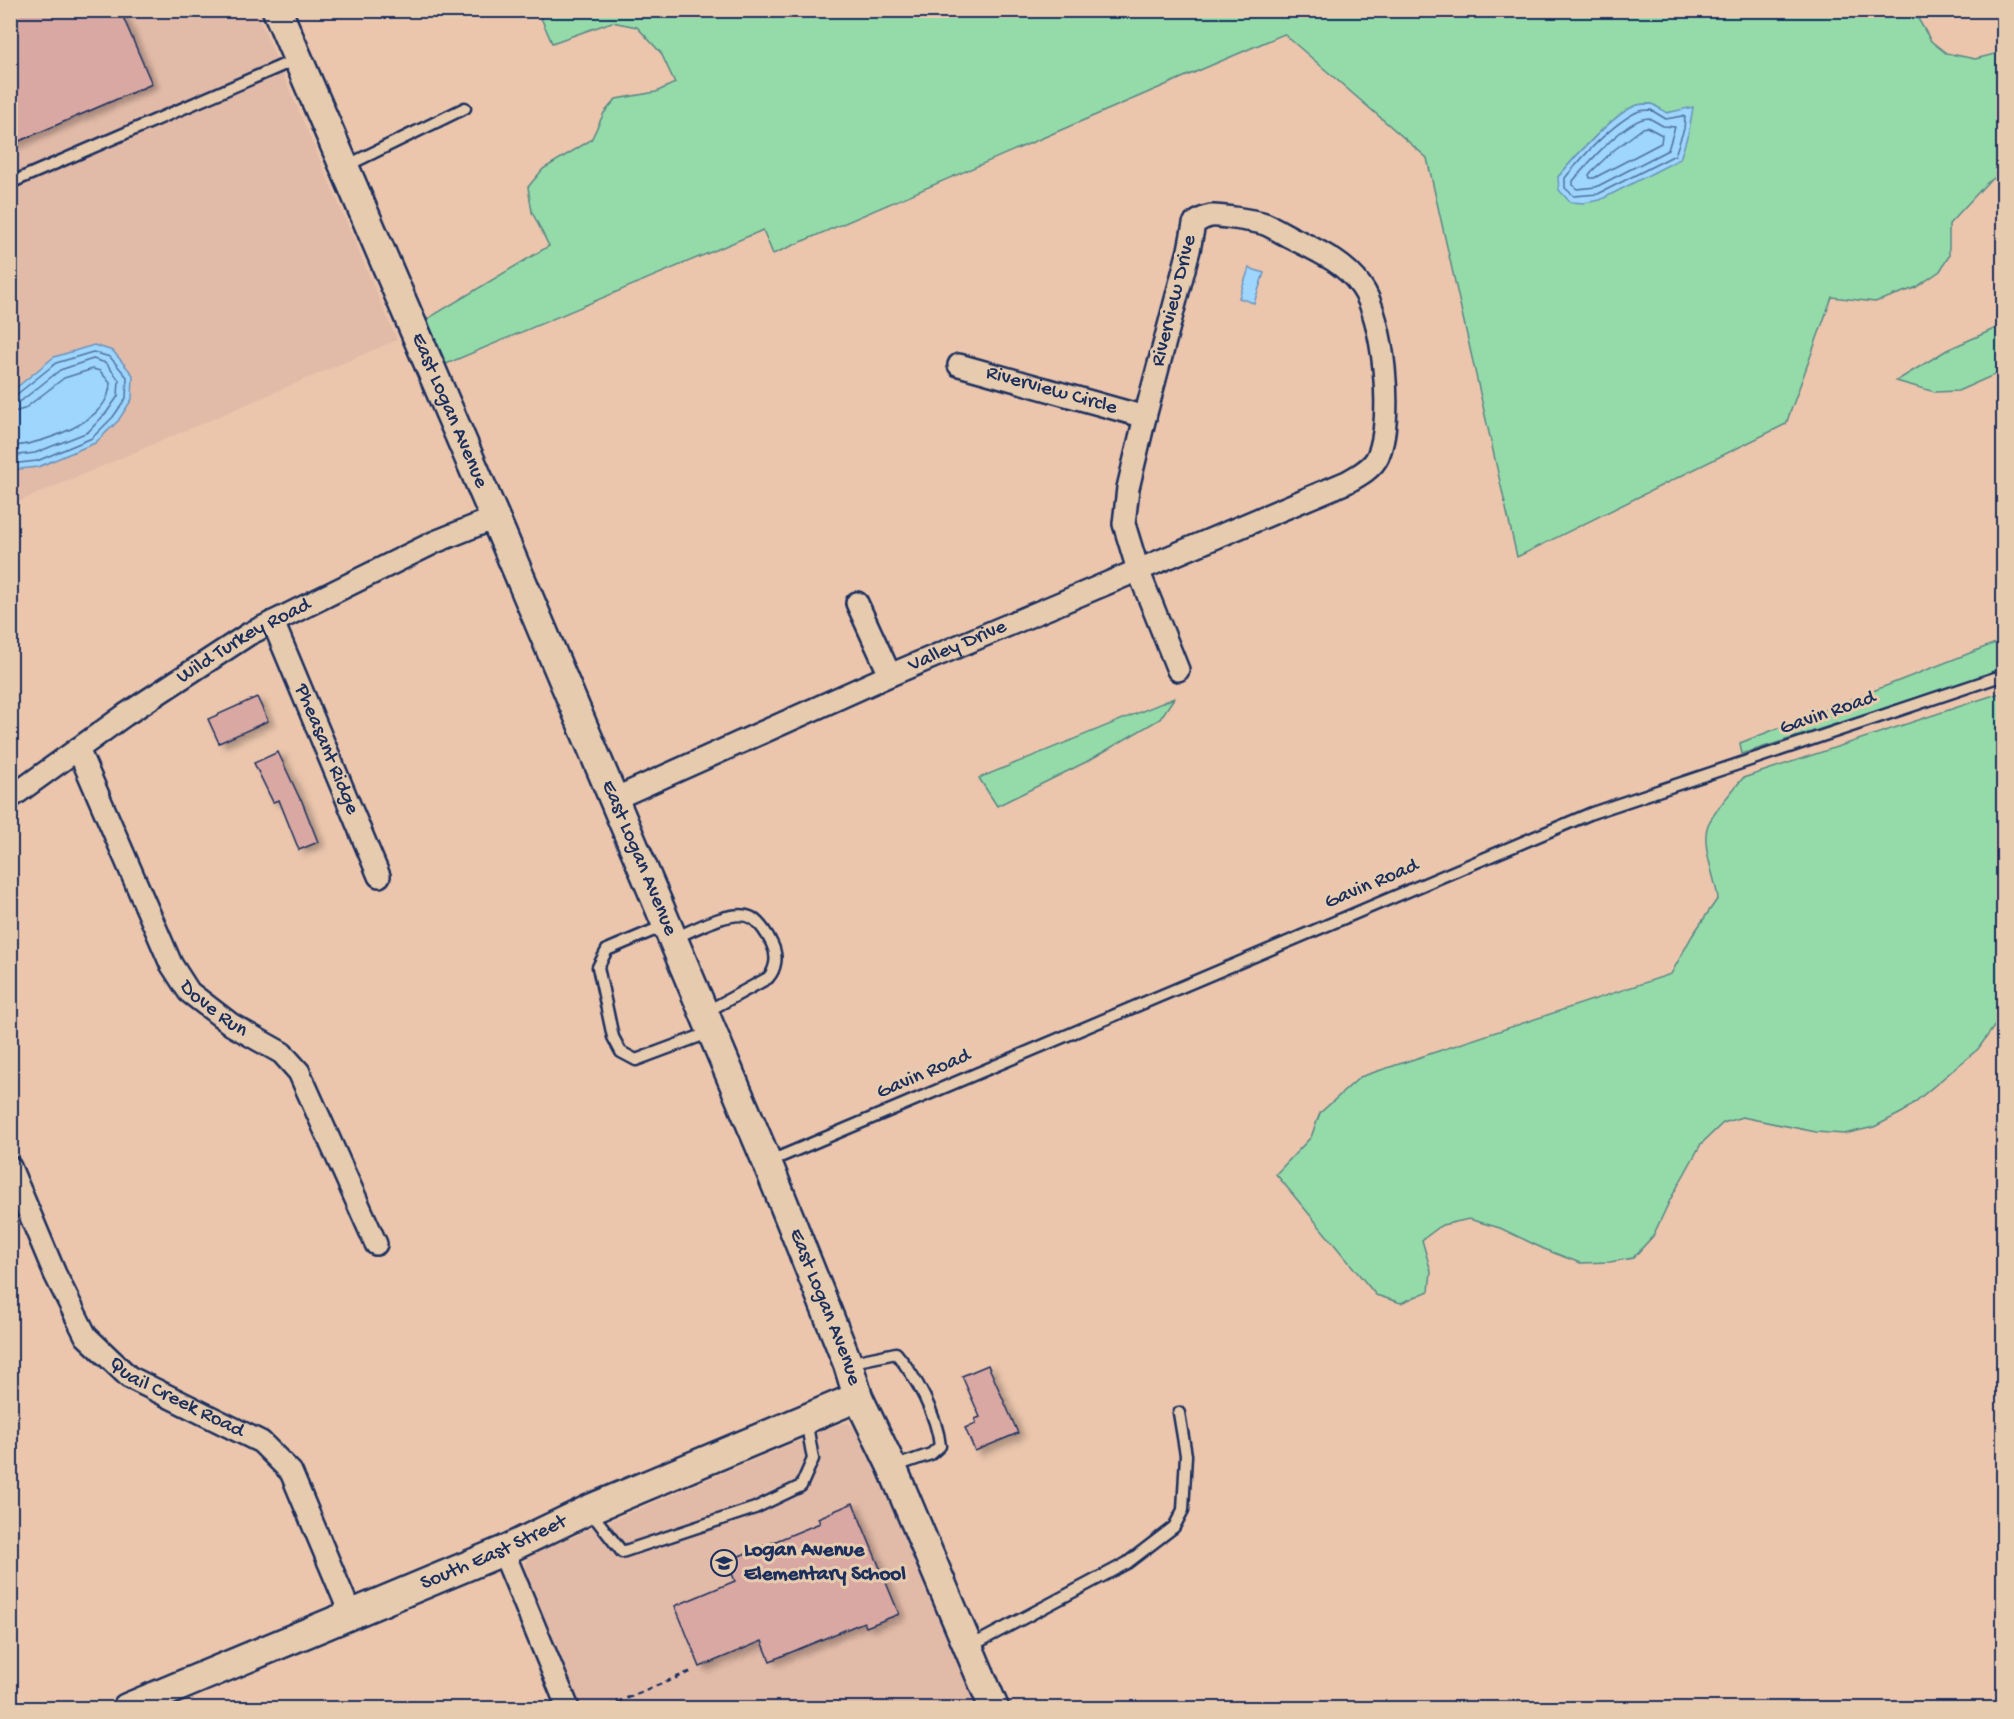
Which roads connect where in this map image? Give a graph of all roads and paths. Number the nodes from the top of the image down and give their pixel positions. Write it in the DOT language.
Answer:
graph roads {
  1 [pos="277,10"];
  2 [pos="297,59"];
  3 [pos="465,108"];
  4 [pos="343,168"];
  5 [pos="10,183"];
  6 [pos="959,365"];
  7 [pos="1144,417"];
  8 [pos="1305,500"];
  9 [pos="495,518"];
  10 [pos="1138,570"];
  11 [pos="857,603"];
  12 [pos="273,622"];
  13 [pos="1178,670"];
  14 [pos="890,675"];
  15 [pos="2004,675"];
  16 [pos="78,749"];
  17 [pos="10,798"];
  18 [pos="614,799"];
  19 [pos="379,876"];
  20 [pos="669,932"];
  21 [pos="708,1022"];
  22 [pos="767,1162"];
  23 [pos="10,1167"];
  24 [pos="376,1244"];
  25 [pos="848,1364"];
  26 [pos="858,1397"];
  27 [pos="1179,1413"];
  28 [pos="806,1419"];
  29 [pos="892,1467"];
  30 [pos="588,1510"];
  31 [pos="503,1551"];
  32 [pos="351,1615"];
  33 [pos="969,1647"];
  34 [pos="692,1671"];
  35 [pos="127,1708"];
  36 [pos="568,1708"];
  37 [pos="608,1708"];
  38 [pos="994,1708"];
  1 -- 2 [label="street, East Logan Avenue"];
  2 -- 4 [label="street, East Logan Avenue"];
  2 -- 5 [label="lane"];
  3 -- 4 [label="lane"];
  4 -- 9 [label="street, East Logan Avenue"];
  6 -- 7 [label="street, Riverview Circle"];
  7 -- 8 [label="street, Riverview Drive"];
  7 -- 10 [label="street, Riverview Drive"];
  8 -- 10 [label="street, Valley Drive"];
  9 -- 12 [label="street, Wild Turkey Road"];
  9 -- 18 [label="street, East Logan Avenue"];
  10 -- 13 [label="street, Riverview Drive"];
  10 -- 14 [label="street, Valley Drive"];
  11 -- 14 [label="street"];
  12 -- 16 [label="street, Wild Turkey Road"];
  12 -- 19 [label="street, Pheasant Ridge"];
  14 -- 18 [label="street, Valley Drive"];
  15 -- 22 [label="lane, Gavin Road"];
  16 -- 17 [label="street, Wild Turkey Road"];
  16 -- 24 [label="street, Dove Run"];
  18 -- 20 [label="street, East Logan Avenue"];
  20 -- 21 [label="street, East Logan Avenue"];
  20 -- 21 [label="lane"];
  20 -- 21 [label="lane"];
  21 -- 22 [label="street, East Logan Avenue"];
  22 -- 25 [label="street, East Logan Avenue"];
  23 -- 32 [label="street, Quail Creek Road"];
  25 -- 26 [label="street, East Logan Avenue"];
  25 -- 29 [label="lane"];
  26 -- 28 [label="street, South East Street"];
  26 -- 29 [label="street, East Logan Avenue"];
  27 -- 33 [label="lane"];
  28 -- 30 [label="street, South East Street"];
  28 -- 30 [label="lane"];
  29 -- 33 [label="street, East Logan Avenue"];
  30 -- 31 [label="street, South East Street"];
  31 -- 32 [label="street, South East Street"];
  31 -- 36 [label="street"];
  32 -- 35 [label="street, South East Street"];
  33 -- 38 [label="street, East Logan Avenue"];
  34 -- 37 [label="path"];
}
